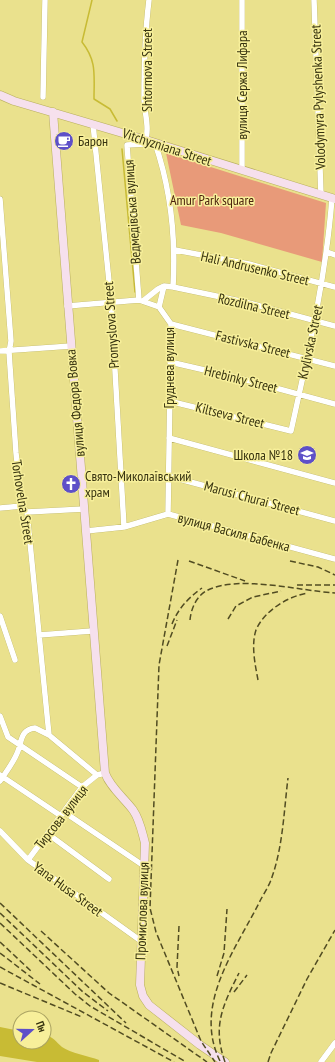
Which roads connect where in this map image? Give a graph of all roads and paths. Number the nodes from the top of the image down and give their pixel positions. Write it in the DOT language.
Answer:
graph roads {
  1 [pos="45,0"];
  2 [pos="149,0"];
  3 [pos="242,0"];
  4 [pos="314,0"];
  5 [pos="0,95"];
  6 [pos="43,97"];
  7 [pos="53,112"];
  8 [pos="93,124"];
  9 [pos="146,140"];
  10 [pos="155,143"];
  11 [pos="242,170"];
  12 [pos="321,195"];
  13 [pos="0,199"];
  14 [pos="334,199"];
  15 [pos="332,230"];
  16 [pos="175,250"];
  17 [pos="327,252"];
  18 [pos="335,255"];
  19 [pos="322,284"];
  20 [pos="164,286"];
  21 [pos="173,287"];
  22 [pos="335,287"];
  23 [pos="111,301"];
  24 [pos="141,301"];
  25 [pos="67,306"];
  26 [pos="159,307"];
  27 [pos="314,320"];
  28 [pos="171,324"];
  29 [pos="335,326"];
  30 [pos="71,346"];
  31 [pos="0,351"];
  32 [pos="9,352"];
  33 [pos="306,358"];
  34 [pos="170,362"];
  35 [pos="335,366"];
  36 [pos="299,394"];
  37 [pos="169,401"];
  38 [pos="335,404"];
  39 [pos="291,430"];
  40 [pos="169,438"];
  41 [pos="168,476"];
  42 [pos="335,483"];
  43 [pos="22,506"];
  44 [pos="0,508"];
  45 [pos="84,510"];
  46 [pos="27,512"];
  47 [pos="168,514"];
  48 [pos="335,521"];
  49 [pos="124,527"];
  50 [pos="86,531"];
  51 [pos="335,559"];
  52 [pos="0,616"];
  53 [pos="92,631"];
  54 [pos="39,635"];
  55 [pos="15,660"];
  56 [pos="0,716"];
  57 [pos="49,735"];
  58 [pos="18,745"];
  59 [pos="101,774"];
  60 [pos="1,778"];
  61 [pos="82,787"];
  62 [pos="63,814"];
  63 [pos="141,827"];
  64 [pos="0,831"];
  65 [pos="48,834"];
  66 [pos="28,860"];
  67 [pos="144,866"];
  68 [pos="109,879"];
  69 [pos="141,941"];
  70 [pos="335,1043"];
  71 [pos="226,1062"];
  72 [pos="321,1062"];
  1 -- 6 [label="street"];
  2 -- 9 [label="street, Shtormova Street"];
  3 -- 11 [label="street, вулиця Сержа Лифара"];
  4 -- 12 [label="street, Volodymyra Pylyshenka Street"];
  5 -- 7 [label="street, Vitchyzniana Street"];
  7 -- 8 [label="street, Vitchyzniana Street"];
  7 -- 25 [label="street, вулиця Федора Вовка"];
  8 -- 9 [label="street, Vitchyzniana Street"];
  8 -- 23 [label="street, Promyslova Street"];
  9 -- 10 [label="street, Vitchyzniana Street"];
  9 -- 24 [label="street, Ведмедівська вулиця"];
  10 -- 11 [label="street, Vitchyzniana Street"];
  10 -- 16 [label="street"];
  11 -- 12 [label="street, Vitchyzniana Street"];
  12 -- 14 [label="street, Vitchyzniana Street"];
  13 -- 32 [label="street, Torhovelna Street"];
  14 -- 15 [label="street, Krylivska Street"];
  15 -- 17 [label="street, Krylivska Street"];
  16 -- 19 [label="street, Hali Andrusenko Street"];
  16 -- 21 [label="street"];
  17 -- 18 [label="street"];
  17 -- 19 [label="street, Krylivska Street"];
  19 -- 22 [label="street, Hali Andrusenko Street"];
  19 -- 27 [label="street, Krylivska Street"];
  20 -- 21 [label="street"];
  20 -- 24 [label="street"];
  20 -- 26 [label="street, Груднева вулиця"];
  21 -- 27 [label="street, Rozdilna Street"];
  23 -- 24 [label="street"];
  23 -- 25 [label="street"];
  23 -- 49 [label="street, Promyslova Street"];
  24 -- 26 [label="street"];
  25 -- 30 [label="street, вулиця Федора Вовка"];
  26 -- 28 [label="street, Груднева вулиця"];
  27 -- 29 [label="street, Rozdilna Street"];
  27 -- 33 [label="street, Krylivska Street"];
  28 -- 33 [label="street, Fastivska Street"];
  28 -- 34 [label="street, Груднева вулиця"];
  30 -- 32 [label="street"];
  30 -- 45 [label="street, вулиця Федора Вовка"];
  31 -- 32 [label="street"];
  32 -- 43 [label="street, Torhovelna Street"];
  33 -- 35 [label="street, Fastivska Street"];
  33 -- 36 [label="street, Krylivska Street"];
  34 -- 36 [label="street, Hrebinky Street"];
  34 -- 37 [label="street, Груднева вулиця"];
  36 -- 38 [label="street, Hrebinky Street"];
  36 -- 39 [label="street, Krylivska Street"];
  37 -- 39 [label="street, Kiltseva Street"];
  37 -- 40 [label="street, Груднева вулиця"];
  40 -- 41 [label="street, Груднева вулиця"];
  40 -- 42 [label="street"];
  41 -- 47 [label="street, Груднева вулиця"];
  41 -- 48 [label="street, Marusi Churai Street"];
  43 -- 44 [label="street"];
  43 -- 46 [label="street, Torhovelna Street"];
  45 -- 46 [label="street"];
  45 -- 50 [label="street, вулиця Федора Вовка"];
  46 -- 54 [label="street, Torhovelna Street"];
  47 -- 49 [label="street, вулиця Василя Бабенка"];
  47 -- 51 [label="street, вулиця Василя Бабенка"];
  49 -- 50 [label="street, вулиця Василя Бабенка"];
  50 -- 53 [label="street, вулиця Федора Вовка"];
  52 -- 55 [label="street"];
  53 -- 54 [label="street"];
  53 -- 59 [label="street, вулиця Федора Вовка"];
  54 -- 57 [label="street, Torhovelna Street"];
  56 -- 58 [label="street"];
  57 -- 58 [label="street"];
  57 -- 59 [label="street"];
  58 -- 60 [label="street"];
  58 -- 61 [label="street"];
  59 -- 61 [label="street, Тирсова вулиця"];
  59 -- 63 [label="street, вулиця Федора Вовка"];
  60 -- 62 [label="street"];
  61 -- 62 [label="street, Тирсова вулиця"];
  62 -- 65 [label="street, Тирсова вулиця"];
  62 -- 67 [label="street"];
  63 -- 67 [label="street, Промислова вулиця"];
  64 -- 66 [label="street, Yana Husa Street"];
  65 -- 66 [label="street, Тирсова вулиця"];
  65 -- 68 [label="street"];
  66 -- 69 [label="street, Yana Husa Street"];
  67 -- 69 [label="street, Промислова вулиця"];
  69 -- 71 [label="street, Промислова вулиця"];
  70 -- 72 [label="street"];
}
